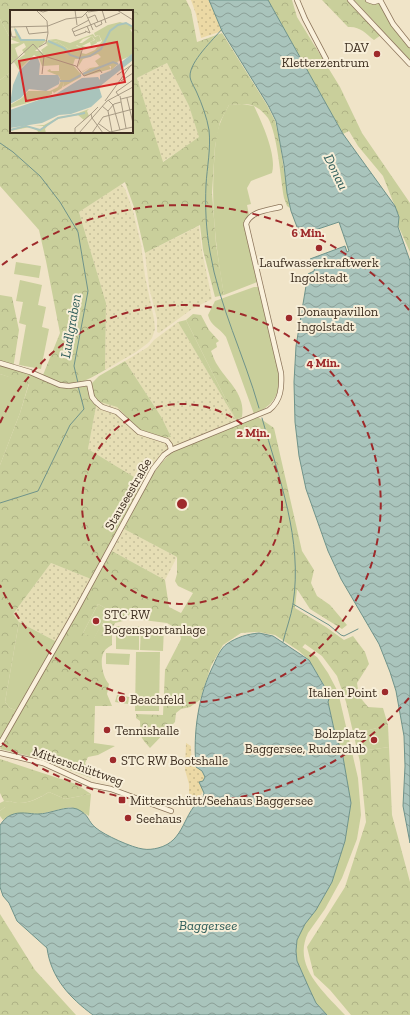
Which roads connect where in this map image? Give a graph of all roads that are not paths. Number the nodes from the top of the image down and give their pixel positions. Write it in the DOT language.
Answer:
graph roads {
  1 [pos="297,0"];
  2 [pos="350,0"];
  3 [pos="368,0"];
  4 [pos="380,0"];
  5 [pos="410,45"];
  6 [pos="326,59"];
  7 [pos="410,64"];
  8 [pos="280,207"];
  9 [pos="0,363"];
  10 [pos="171,450"];
  11 [pos="0,744"];
  12 [pos="0,753"];
  13 [pos="171,811"];
  1 -- 6 [label="street"];
  2 -- 7 [label="street"];
  3 -- 4 [label="street"];
  4 -- 5 [label="street"];
  8 -- 10 [label="street, Stauseestraße"];
  9 -- 10 [label="street"];
  10 -- 11 [label="street, Stauseestraße"];
  12 -- 13 [label="street, Mitterschüttweg"];
}
